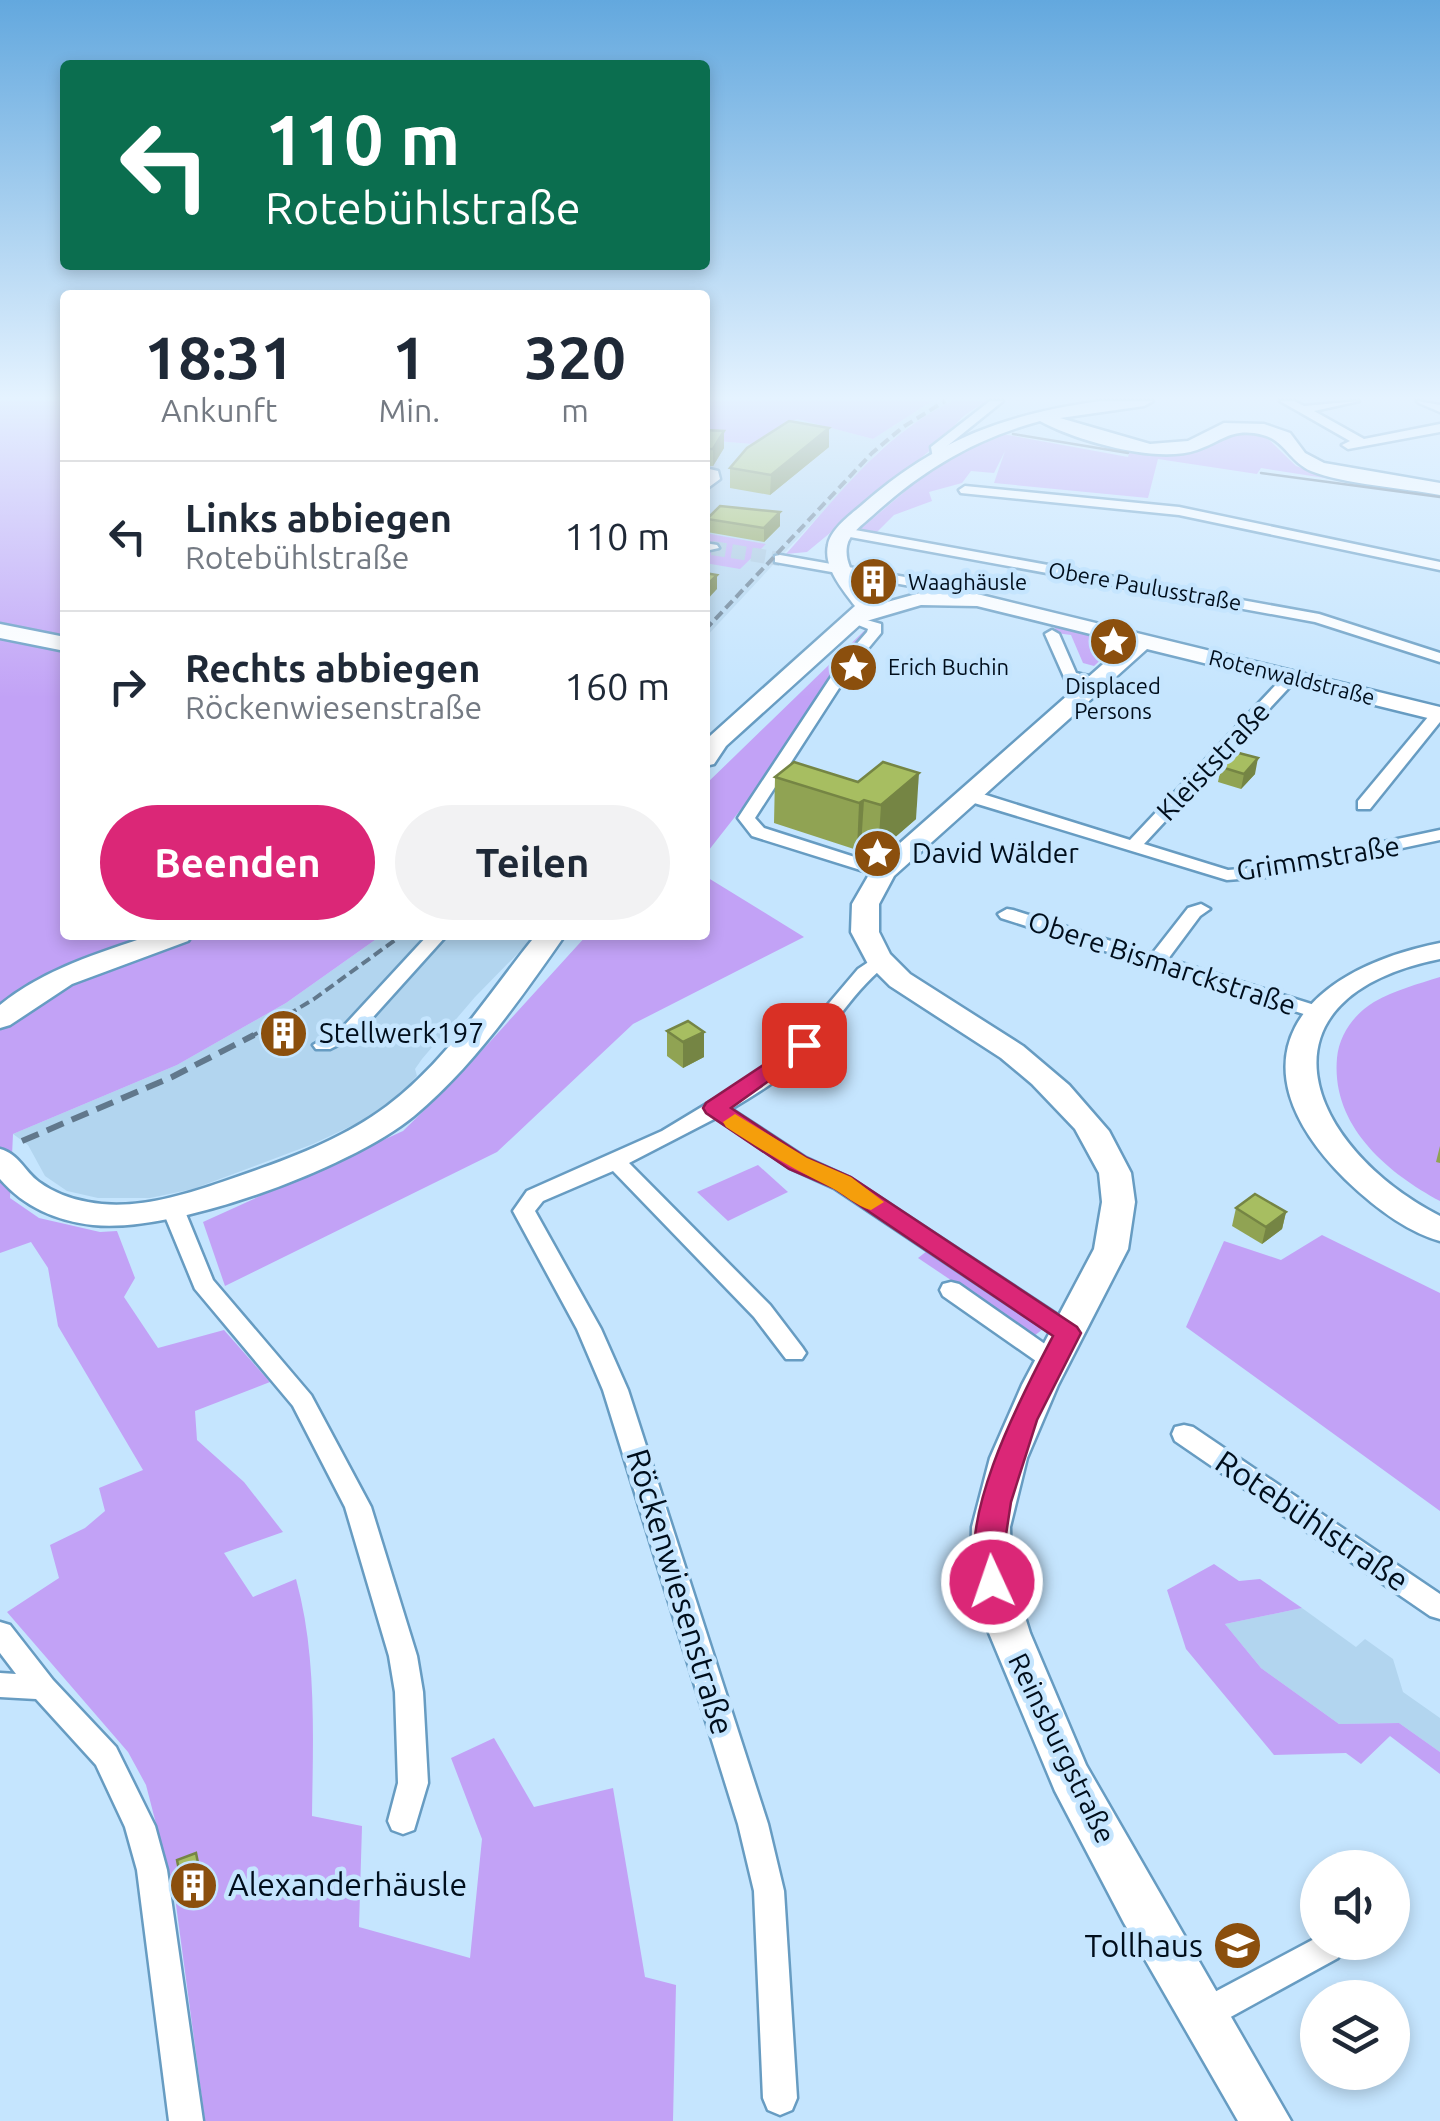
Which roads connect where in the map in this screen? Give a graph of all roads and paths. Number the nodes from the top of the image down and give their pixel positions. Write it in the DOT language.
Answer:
graph roads {
  1 [pos="880,500"];
  2 [pos="1063,500"];
  3 [pos="841,537"];
  4 [pos="1440,566"];
  5 [pos="846,576"];
  6 [pos="956,590"];
  7 [pos="1029,609"];
  8 [pos="868,612"];
  9 [pos="0,630"];
  10 [pos="1052,634"];
  11 [pos="1145,639"];
  12 [pos="60,643"];
  13 [pos="1440,658"];
  14 [pos="1292,676"];
  15 [pos="1096,682"];
  16 [pos="1439,714"];
  17 [pos="710,752"];
  18 [pos="966,796"];
  19 [pos="1364,805"];
  20 [pos="1440,836"];
  21 [pos="1134,846"];
  22 [pos="882,872"];
  23 [pos="1201,908"];
  24 [pos="1007,914"];
  25 [pos="164,940"];
  26 [pos="433,940"];
  27 [pos="547,940"];
  28 [pos="1440,951"];
  29 [pos="1157,960"];
  30 [pos="879,961"];
  31 [pos="1317,1012"];
  32 [pos="0,1019"];
  33 [pos="323,1045"];
  34 [pos="715,1108"];
  35 [pos="0,1159"];
  36 [pos="614,1160"];
  37 [pos="173,1209"];
  38 [pos="1440,1230"];
  39 [pos="951,1290"];
  40 [pos="1061,1348"];
  41 [pos="794,1353"];
  42 [pos="1184,1434"];
  43 [pos="1440,1608"];
  44 [pos="0,1633"];
  45 [pos="0,1685"];
  46 [pos="43,1688"];
  47 [pos="402,1821"];
  48 [pos="1306,1960"];
  49 [pos="1205,2014"];
  50 [pos="780,2098"];
  51 [pos="186,2121"];
  52 [pos="1266,2121"];
  1 -- 3 [label="main road"];
  2 -- 4 [label="street"];
  3 -- 5 [label="main road"];
  3 -- 5 [label="street, Rotenwaldstraße"];
  3 -- 13 [label="street, Obere Paulusstraße"];
  5 -- 6 [label="street, Rotenwaldstraße"];
  5 -- 8 [label="main road"];
  6 -- 7 [label="main road, Rotenwaldstraße"];
  6 -- 8 [label="main road, Rotenwaldstraße"];
  7 -- 8 [label="main road, Rotenwaldstraße"];
  7 -- 11 [label="main road, Rotenwaldstraße"];
  8 -- 17 [label="main road, Rotenwaldstraße"];
  8 -- 22 [label="street"];
  9 -- 12 [label="main road"];
  10 -- 15 [label="street"];
  11 -- 14 [label="main road, Rotenwaldstraße"];
  11 -- 15 [label="main road"];
  14 -- 16 [label="main road, Rotenwaldstraße"];
  14 -- 21 [label="street, Kleiststraße"];
  15 -- 18 [label="main road"];
  16 -- 19 [label="street"];
  18 -- 21 [label="street, Grimmstraße"];
  18 -- 22 [label="main road"];
  20 -- 21 [label="street, Grimmstraße"];
  22 -- 30 [label="main road"];
  23 -- 29 [label="street"];
  24 -- 29 [label="street, Obere Bismarckstraße"];
  25 -- 32 [label="main road"];
  26 -- 33 [label="street"];
  27 -- 37 [label="main road"];
  28 -- 31 [label="main road"];
  29 -- 31 [label="street, Obere Bismarckstraße"];
  30 -- 34 [label="street, Röckenwiesenstraße"];
  30 -- 40 [label="main road, Reinsburgstraße"];
  31 -- 38 [label="main road"];
  34 -- 36 [label="street, Röckenwiesenstraße"];
  34 -- 40 [label="street"];
  35 -- 37 [label="main road"];
  36 -- 41 [label="street"];
  36 -- 50 [label="street, Röckenwiesenstraße"];
  37 -- 47 [label="street"];
  39 -- 40 [label="street"];
  40 -- 49 [label="main road, Reinsburgstraße"];
  42 -- 43 [label="street, Rotebühlstraße"];
  44 -- 46 [label="street"];
  45 -- 46 [label="street"];
  46 -- 51 [label="street"];
  48 -- 49 [label="street"];
  49 -- 52 [label="main road, Reinsburgstraße"];
}
